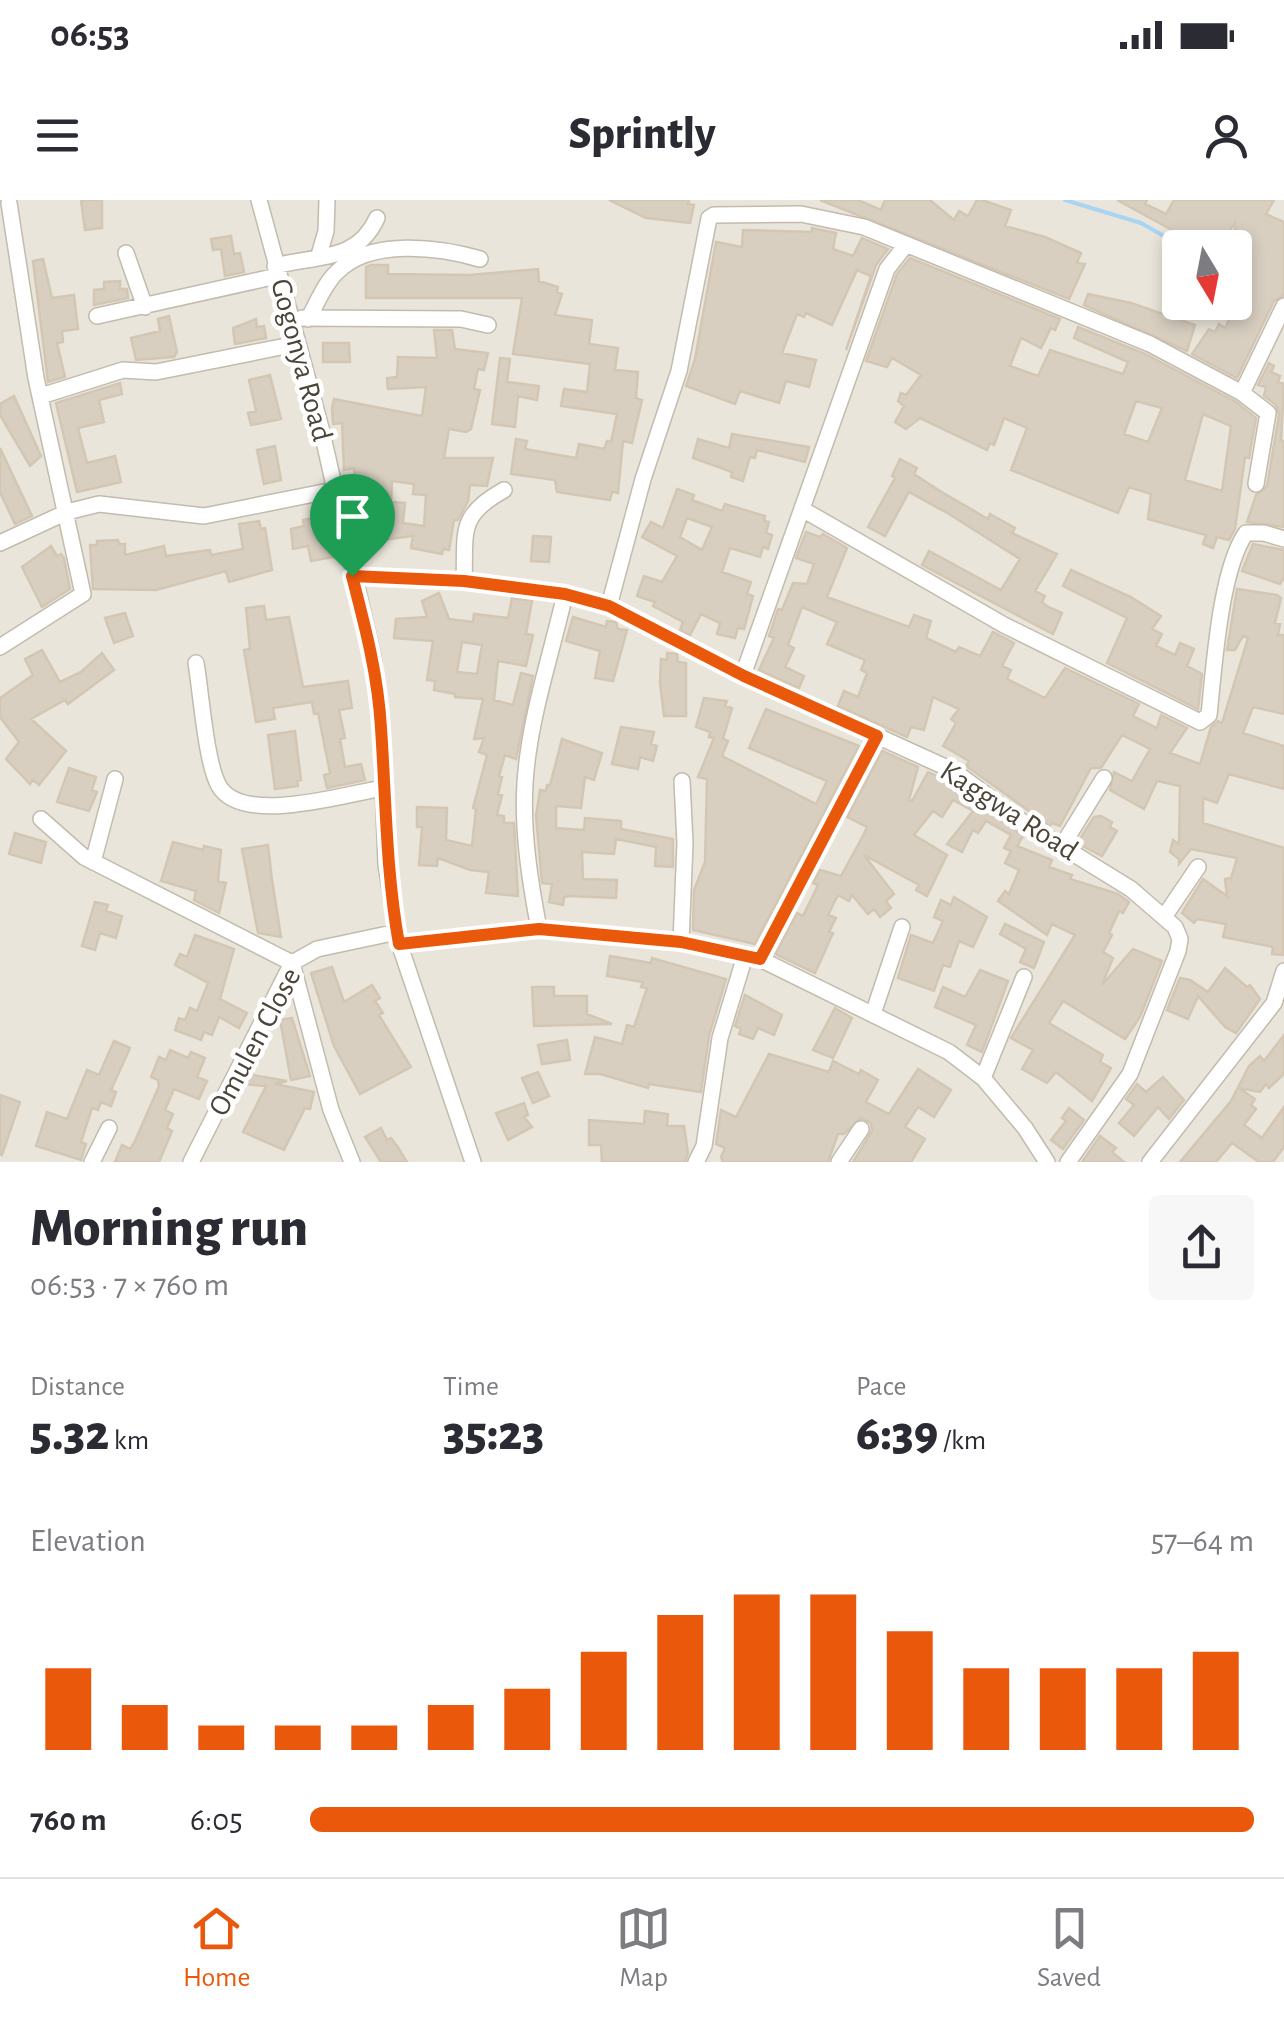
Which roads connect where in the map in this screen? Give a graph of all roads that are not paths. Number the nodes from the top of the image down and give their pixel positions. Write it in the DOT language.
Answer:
graph roads {
  1 [pos="259,200"];
  2 [pos="326,200"];
  3 [pos="8,203"];
  4 [pos="377,218"];
  5 [pos="905,246"];
  6 [pos="126,253"];
  7 [pos="318,255"];
  8 [pos="480,259"];
  9 [pos="276,271"];
  10 [pos="1284,306"];
  11 [pos="145,307"];
  12 [pos="97,316"];
  13 [pos="288,316"];
  14 [pos="308,319"];
  15 [pos="488,325"];
  16 [pos="296,344"];
  17 [pos="1242,394"];
  18 [pos="41,396"];
  19 [pos="1256,484"];
  20 [pos="334,490"];
  21 [pos="504,490"];
  22 [pos="802,509"];
  23 [pos="67,512"];
  24 [pos="1284,539"];
  25 [pos="0,542"];
  26 [pos="352,576"];
  27 [pos="464,581"];
  28 [pos="565,594"];
  29 [pos="609,606"];
  30 [pos="0,647"];
  31 [pos="196,662"];
  32 [pos="744,676"];
  33 [pos="877,736"];
  34 [pos="1104,778"];
  35 [pos="115,779"];
  36 [pos="682,781"];
  37 [pos="384,788"];
  38 [pos="41,818"];
  39 [pos="1062,846"];
  40 [pos="93,862"];
  41 [pos="1198,866"];
  42 [pos="1164,918"];
  43 [pos="902,927"];
  44 [pos="539,929"];
  45 [pos="398,938"];
  46 [pos="681,942"];
  47 [pos="753,957"];
  48 [pos="292,963"];
  49 [pos="1284,972"];
  50 [pos="1024,976"];
  51 [pos="873,1014"];
  52 [pos="982,1078"];
  53 [pos="109,1128"];
  54 [pos="861,1129"];
  55 [pos="92,1162"];
  56 [pos="191,1162"];
  57 [pos="352,1162"];
  58 [pos="473,1162"];
  59 [pos="696,1162"];
  60 [pos="838,1162"];
  61 [pos="1047,1162"];
  62 [pos="1068,1162"];
  63 [pos="1150,1162"];
  1 -- 9 [label="street, Gogonya Road"];
  2 -- 7 [label="street"];
  3 -- 18 [label="street"];
  4 -- 7 [label="street"];
  5 -- 17 [label="street"];
  5 -- 22 [label="street"];
  5 -- 29 [label="street"];
  6 -- 11 [label="street"];
  7 -- 9 [label="street"];
  8 -- 14 [label="street"];
  9 -- 11 [label="street"];
  9 -- 13 [label="street, Gogonya Road"];
  10 -- 17 [label="street"];
  11 -- 12 [label="street"];
  13 -- 14 [label="street"];
  13 -- 16 [label="street, Gogonya Road"];
  14 -- 15 [label="street"];
  16 -- 18 [label="street"];
  16 -- 20 [label="street, Gogonya Road"];
  17 -- 19 [label="street"];
  18 -- 23 [label="street"];
  20 -- 23 [label="street"];
  20 -- 26 [label="street, Gogonya Road"];
  21 -- 27 [label="street"];
  22 -- 24 [label="street"];
  22 -- 32 [label="street"];
  23 -- 25 [label="street"];
  23 -- 30 [label="street"];
  26 -- 27 [label="street, Kaggwa Road"];
  26 -- 37 [label="street, Gogonya Road"];
  27 -- 28 [label="street, Kaggwa Road"];
  28 -- 29 [label="street, Kaggwa Road"];
  28 -- 44 [label="street"];
  29 -- 32 [label="street, Kaggwa Road"];
  31 -- 37 [label="street"];
  32 -- 33 [label="street, Kaggwa Road"];
  33 -- 39 [label="street, Kaggwa Road"];
  33 -- 47 [label="street"];
  34 -- 39 [label="street"];
  35 -- 40 [label="street"];
  36 -- 46 [label="street"];
  37 -- 45 [label="street, Gogonya Road"];
  38 -- 40 [label="street"];
  39 -- 42 [label="street, Kaggwa Road"];
  40 -- 48 [label="street"];
  41 -- 42 [label="street"];
  42 -- 62 [label="street"];
  43 -- 51 [label="street"];
  44 -- 45 [label="street, Omulen Close"];
  44 -- 46 [label="street, Omulen Close"];
  45 -- 48 [label="street, Omulen Close"];
  45 -- 58 [label="street, Gogonya Road"];
  46 -- 47 [label="street, Omulen Close"];
  47 -- 51 [label="street, Omulen Close"];
  47 -- 59 [label="street"];
  48 -- 56 [label="street, Omulen Close"];
  48 -- 57 [label="street"];
  49 -- 63 [label="street"];
  50 -- 52 [label="street"];
  51 -- 52 [label="street, Omulen Close"];
  52 -- 61 [label="street, Omulen Close"];
  53 -- 55 [label="street"];
  54 -- 60 [label="street"];
}
